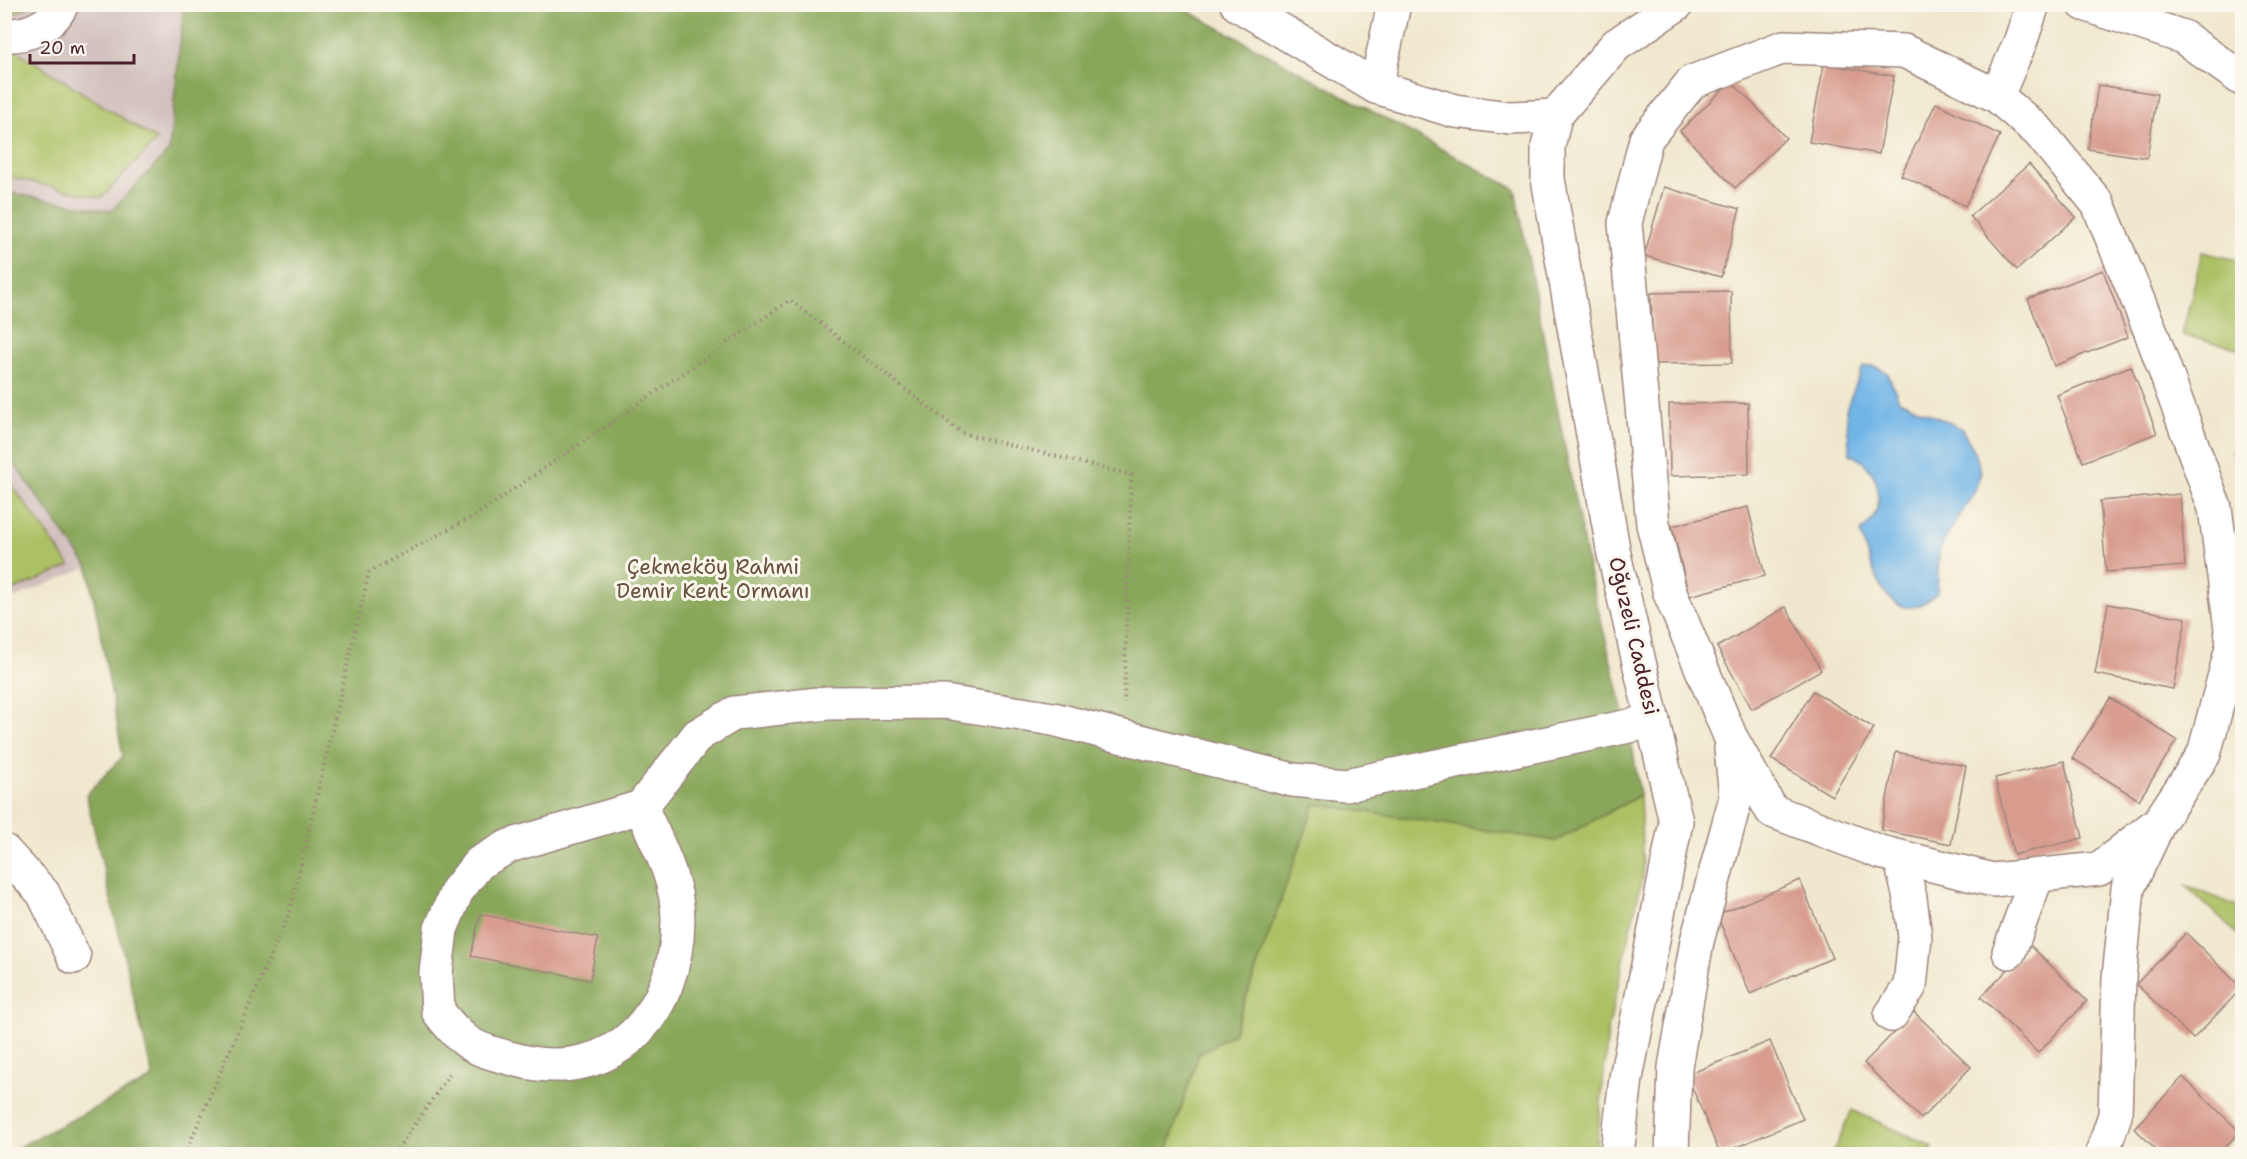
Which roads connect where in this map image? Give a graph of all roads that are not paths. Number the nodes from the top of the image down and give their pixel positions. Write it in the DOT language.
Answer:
graph roads {
  1 [pos="62,4"];
  2 [pos="1237,4"];
  3 [pos="1394,4"];
  4 [pos="1677,4"];
  5 [pos="2033,4"];
  6 [pos="2084,4"];
  7 [pos="4,35"];
  8 [pos="2242,80"];
  9 [pos="1376,87"];
  10 [pos="1997,96"];
  11 [pos="1555,116"];
  12 [pos="1653,721"];
  13 [pos="1730,736"];
  14 [pos="641,807"];
  15 [pos="2159,822"];
  16 [pos="4,851"];
  17 [pos="1900,857"];
  18 [pos="2037,876"];
  19 [pos="2009,952"];
  20 [pos="74,957"];
  21 [pos="1891,1015"];
  22 [pos="1617,1155"];
  23 [pos="1672,1155"];
  24 [pos="2102,1155"];
  1 -- 7 [label="street"];
  2 -- 9 [label="street"];
  3 -- 9 [label="street"];
  4 -- 11 [label="street"];
  5 -- 10 [label="street"];
  6 -- 8 [label="street"];
  9 -- 11 [label="street"];
  10 -- 13 [label="street"];
  10 -- 15 [label="street"];
  11 -- 12 [label="street, Oğuzeli Caddesi"];
  12 -- 14 [label="street"];
  12 -- 22 [label="street, Oğuzeli Caddesi"];
  13 -- 17 [label="street"];
  13 -- 23 [label="street"];
  14 -- 14 [label="street"];
  15 -- 18 [label="street"];
  15 -- 24 [label="street"];
  16 -- 20 [label="street"];
  17 -- 18 [label="street"];
  17 -- 21 [label="street"];
  18 -- 19 [label="street"];
}
